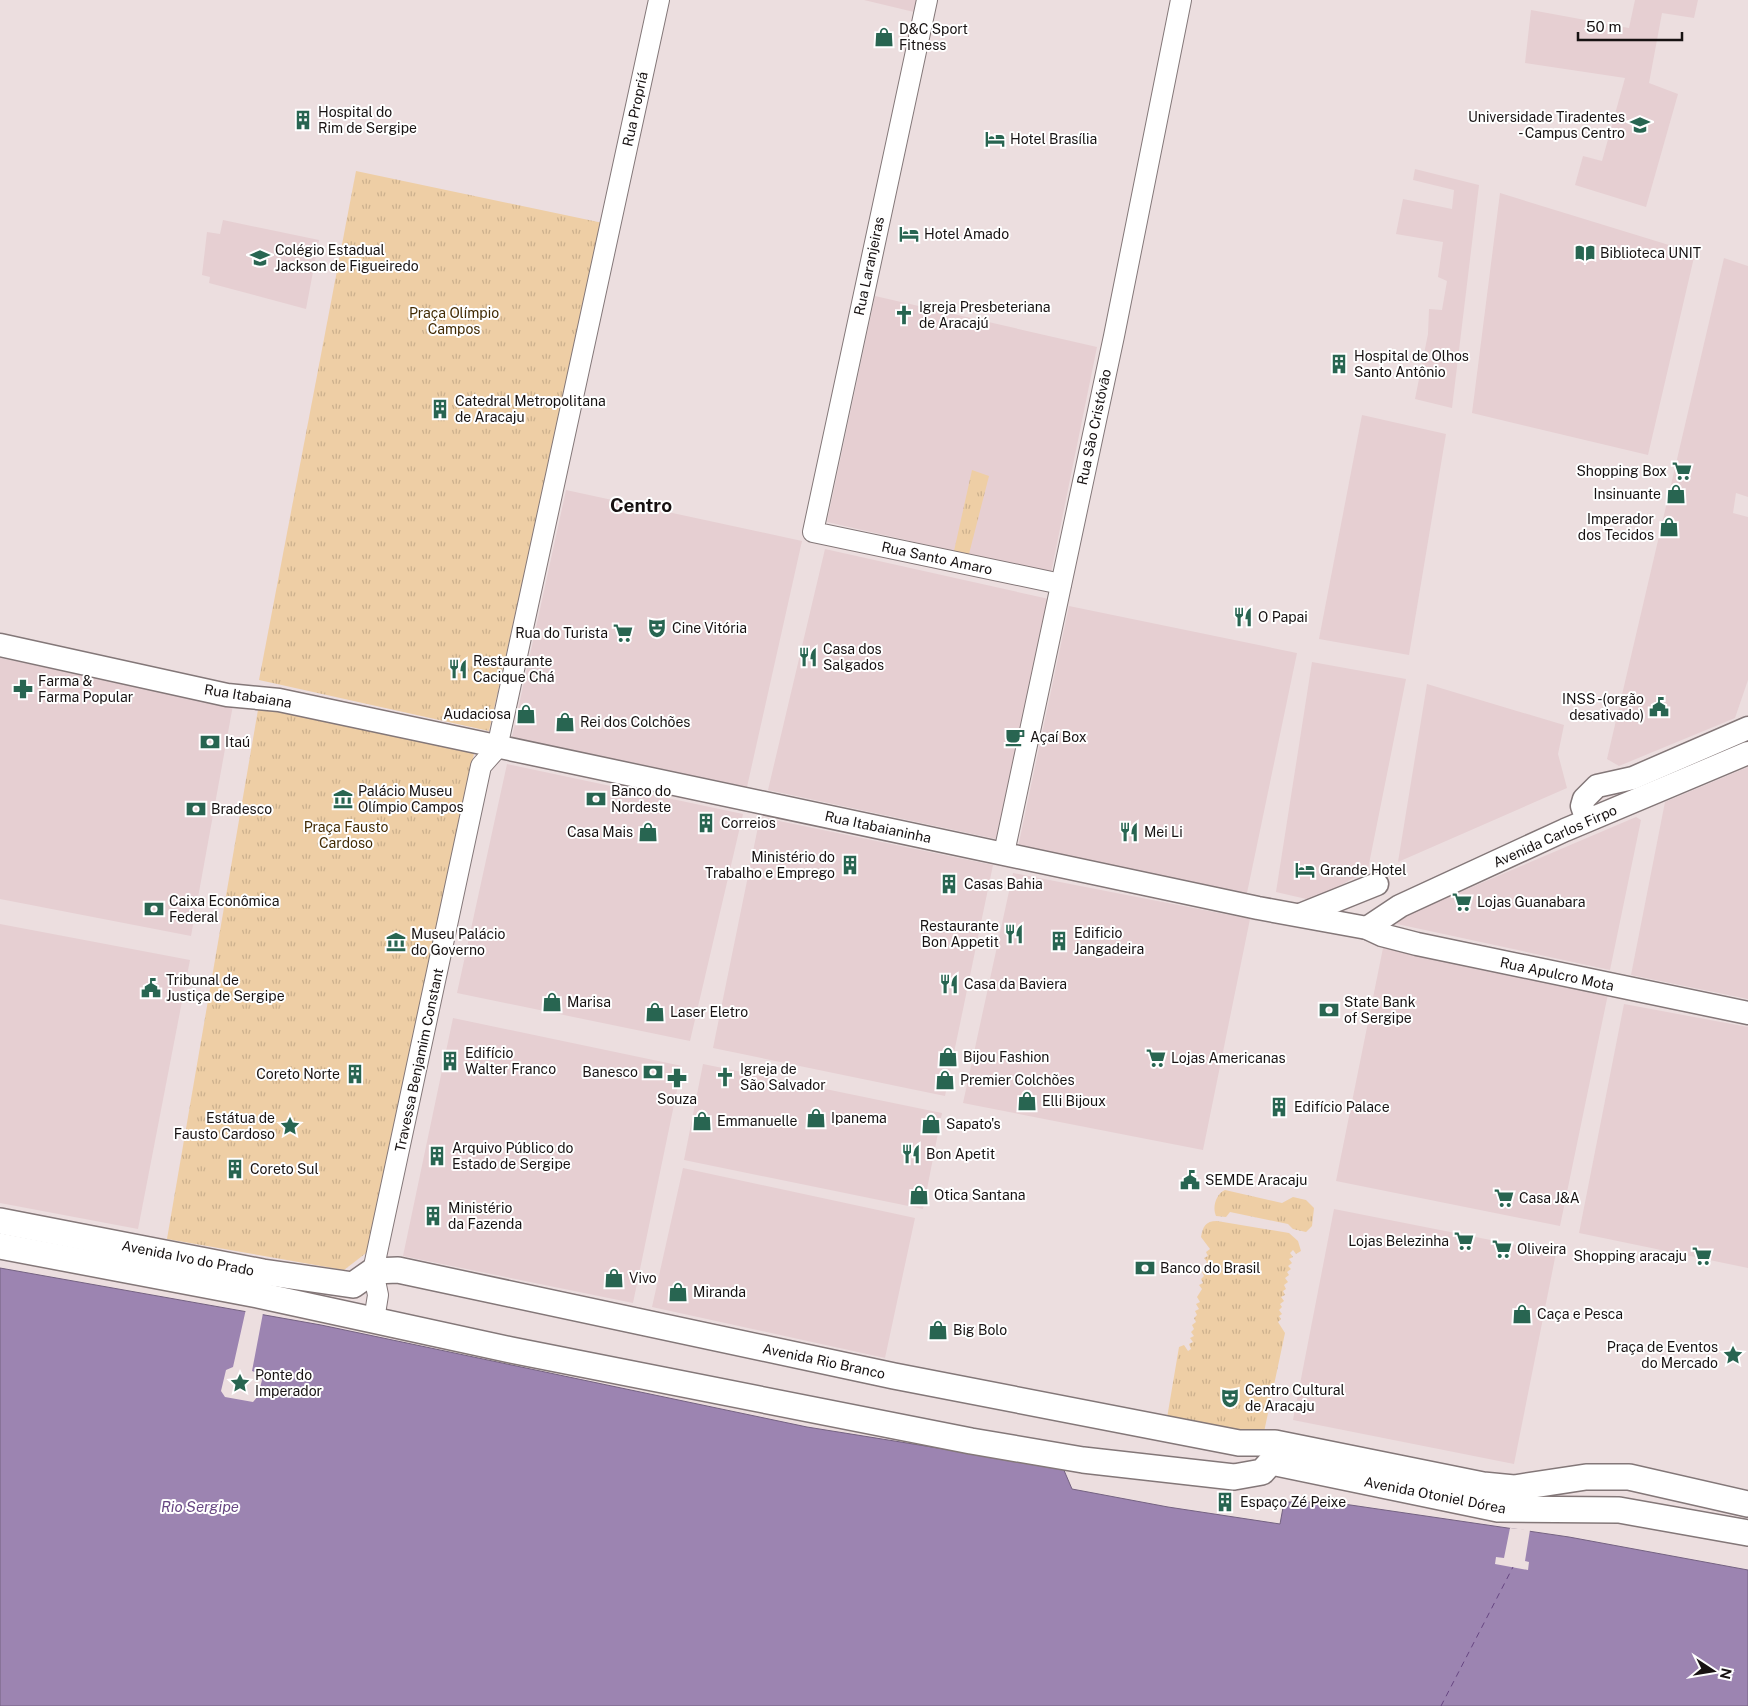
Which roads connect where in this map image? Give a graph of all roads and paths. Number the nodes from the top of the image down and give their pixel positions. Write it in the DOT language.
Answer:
graph roads {
  1 [pos="659,0"];
  2 [pos="927,0"];
  3 [pos="1181,0"];
  4 [pos="812,532"];
  5 [pos="1061,584"];
  6 [pos="0,645"];
  7 [pos="1748,728"];
  8 [pos="497,748"];
  9 [pos="1748,753"];
  10 [pos="1588,820"];
  11 [pos="1004,853"];
  12 [pos="1377,884"];
  13 [pos="1300,916"];
  14 [pos="1367,928"];
  15 [pos="1748,1013"];
  16 [pos="0,1221"];
  17 [pos="0,1246"];
  18 [pos="373,1271"];
  19 [pos="374,1320"];
  20 [pos="1273,1453"];
  21 [pos="1748,1504"];
  22 [pos="1748,1533"];
  1 -- 8 [label="street, Rua Propriá"];
  2 -- 4 [label="street, Rua Laranjeiras"];
  3 -- 5 [label="street, Rua São Cristóvão"];
  4 -- 5 [label="street, Rua Santo Amaro"];
  5 -- 11 [label="street, Rua São Cristóvão"];
  6 -- 8 [label="main road, Rua Itabaiana"];
  7 -- 10 [label="main road, Avenida Carlos Firpo"];
  8 -- 11 [label="main road, Rua Itabaianinha"];
  8 -- 18 [label="street, Travessa Benjamim Constant"];
  9 -- 10 [label="main road, Avenida Carlos Firpo"];
  10 -- 14 [label="main road, Avenida Carlos Firpo"];
  11 -- 13 [label="main road, Rua Itabaianinha"];
  12 -- 13 [label="main road"];
  13 -- 14 [label="main road, Rua Apulcro Mota"];
  14 -- 15 [label="main road, Rua Apulcro Mota"];
  16 -- 18 [label="main road, Avenida Ivo do Prado"];
  17 -- 19 [label="main road, Avenida Ivo do Prado"];
  18 -- 19 [label="street, Travessa Benjamim Constant"];
  18 -- 20 [label="main road, Avenida Rio Branco"];
  19 -- 20 [label="main road"];
  20 -- 21 [label="main road, Avenida Otoniel Dórea"];
  20 -- 22 [label="main road, Avenida Otoniel Dórea"];
}
